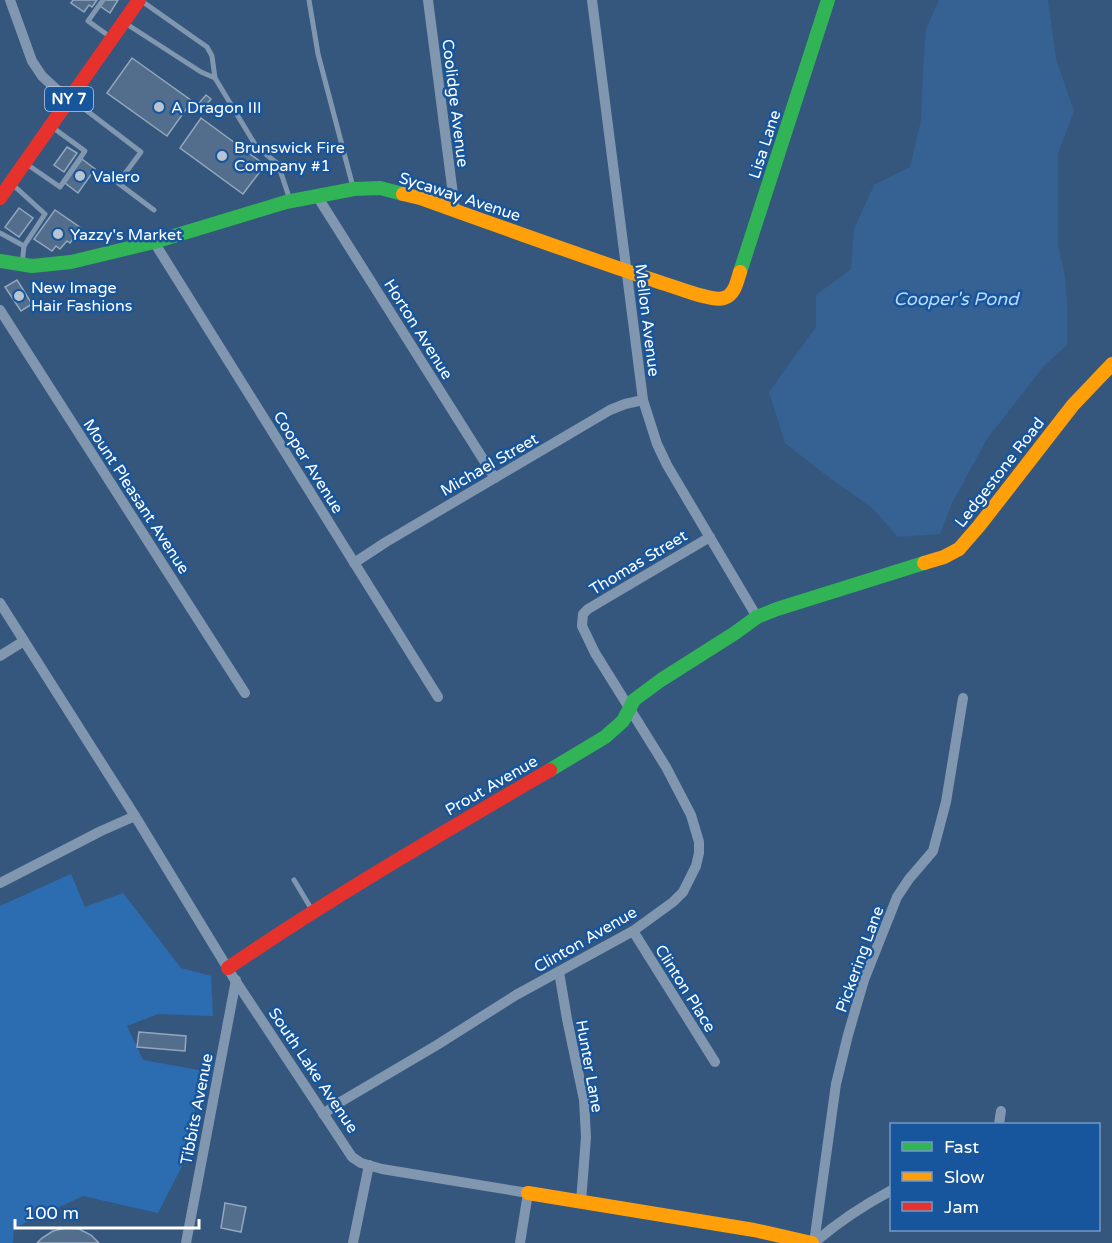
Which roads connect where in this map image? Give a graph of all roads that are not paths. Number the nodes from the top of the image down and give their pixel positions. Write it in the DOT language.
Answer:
graph roads {
  1 [pos="10,0"];
  2 [pos="103,0"];
  3 [pos="139,0"];
  4 [pos="309,0"];
  5 [pos="428,0"];
  6 [pos="592,0"];
  7 [pos="828,0"];
  8 [pos="124,22"];
  9 [pos="112,38"];
  10 [pos="215,78"];
  11 [pos="70,98"];
  12 [pos="50,126"];
  13 [pos="25,162"];
  14 [pos="354,189"];
  15 [pos="4,190"];
  16 [pos="317,195"];
  17 [pos="290,201"];
  18 [pos="154,210"];
  19 [pos="455,210"];
  20 [pos="0,233"];
  21 [pos="154,242"];
  22 [pos="24,246"];
  23 [pos="1,264"];
  24 [pos="22,265"];
  25 [pos="626,271"];
  26 [pos="729,296"];
  27 [pos="1,311"];
  28 [pos="1112,364"];
  29 [pos="643,400"];
  30 [pos="495,478"];
  31 [pos="710,537"];
  32 [pos="354,563"];
  33 [pos="0,603"];
  34 [pos="583,614"];
  35 [pos="757,617"];
  36 [pos="24,641"];
  37 [pos="0,656"];
  38 [pos="245,693"];
  39 [pos="438,697"];
  40 [pos="963,698"];
  41 [pos="629,710"];
  42 [pos="135,816"];
  43 [pos="294,880"];
  44 [pos="0,883"];
  45 [pos="313,912"];
  46 [pos="633,931"];
  47 [pos="228,968"];
  48 [pos="559,972"];
  49 [pos="236,980"];
  50 [pos="715,1062"];
  51 [pos="1001,1111"];
  52 [pos="323,1114"];
  53 [pos="999,1123"];
  54 [pos="369,1165"];
  55 [pos="890,1191"];
  56 [pos="528,1193"];
  57 [pos="581,1202"];
  58 [pos="186,1243"];
  59 [pos="353,1243"];
  60 [pos="520,1243"];
  61 [pos="813,1243"];
  1 -- 11 [label="street"];
  2 -- 9 [label="lane"];
  3 -- 8 [label="main road, NY 7"];
  3 -- 10 [label="lane"];
  4 -- 14 [label="lane"];
  5 -- 19 [label="street, Coolidge Avenue"];
  6 -- 25 [label="street, Mellon Avenue"];
  7 -- 26 [label="main road, Lisa Lane"];
  8 -- 9 [label="main road, NY 7"];
  8 -- 10 [label="lane"];
  9 -- 11 [label="main road, NY 7"];
  10 -- 17 [label="lane"];
  11 -- 12 [label="main road, NY 7"];
  11 -- 18 [label="lane"];
  12 -- 13 [label="main road, NY 7"];
  12 -- 13 [label="lane"];
  13 -- 15 [label="main road, NY 7"];
  14 -- 16 [label="main road, Sycaway Avenue"];
  14 -- 19 [label="main road, Sycaway Avenue"];
  15 -- 22 [label="lane"];
  16 -- 17 [label="main road, Sycaway Avenue"];
  16 -- 30 [label="street, Horton Avenue"];
  17 -- 21 [label="main road, Sycaway Avenue"];
  19 -- 25 [label="main road, Sycaway Avenue"];
  20 -- 22 [label="lane"];
  21 -- 24 [label="main road, Sycaway Avenue"];
  21 -- 32 [label="street, Cooper Avenue"];
  22 -- 24 [label="lane"];
  23 -- 24 [label="main road, Sycaway Avenue"];
  25 -- 26 [label="main road, Sycaway Avenue"];
  25 -- 29 [label="street, Mellon Avenue"];
  27 -- 38 [label="street, Mount Pleasant Avenue"];
  28 -- 35 [label="main road, Ledgestone Road"];
  29 -- 30 [label="street, Michael Street"];
  29 -- 31 [label="street, Mellon Avenue"];
  30 -- 32 [label="street, Michael Street"];
  31 -- 34 [label="street, Thomas Street"];
  31 -- 35 [label="street, Mellon Avenue"];
  32 -- 39 [label="street, Cooper Avenue"];
  33 -- 36 [label="street, South Lake Avenue"];
  34 -- 41 [label="street, Clinton Avenue"];
  35 -- 41 [label="main road, Prout Avenue"];
  36 -- 37 [label="street"];
  36 -- 42 [label="street, South Lake Avenue"];
  40 -- 61 [label="street, Pickering Lane"];
  41 -- 45 [label="main road, Prout Avenue"];
  41 -- 46 [label="street, Clinton Avenue"];
  42 -- 44 [label="street"];
  42 -- 47 [label="street, South Lake Avenue"];
  43 -- 45 [label="lane"];
  45 -- 47 [label="main road, Prout Avenue"];
  46 -- 48 [label="street, Clinton Avenue"];
  46 -- 50 [label="street, Clinton Place"];
  47 -- 49 [label="street, South Lake Avenue"];
  48 -- 52 [label="street, Clinton Avenue"];
  48 -- 57 [label="street, Hunter Lane"];
  49 -- 52 [label="street, South Lake Avenue"];
  49 -- 58 [label="street, Tibbits Avenue"];
  51 -- 53 [label="street"];
  52 -- 54 [label="street, South Lake Avenue"];
  54 -- 56 [label="street, South Lake Avenue"];
  54 -- 59 [label="street"];
  55 -- 61 [label="street"];
  56 -- 57 [label="main road, South Lake Avenue"];
  56 -- 60 [label="street"];
  57 -- 61 [label="main road, South Lake Avenue"];
}
